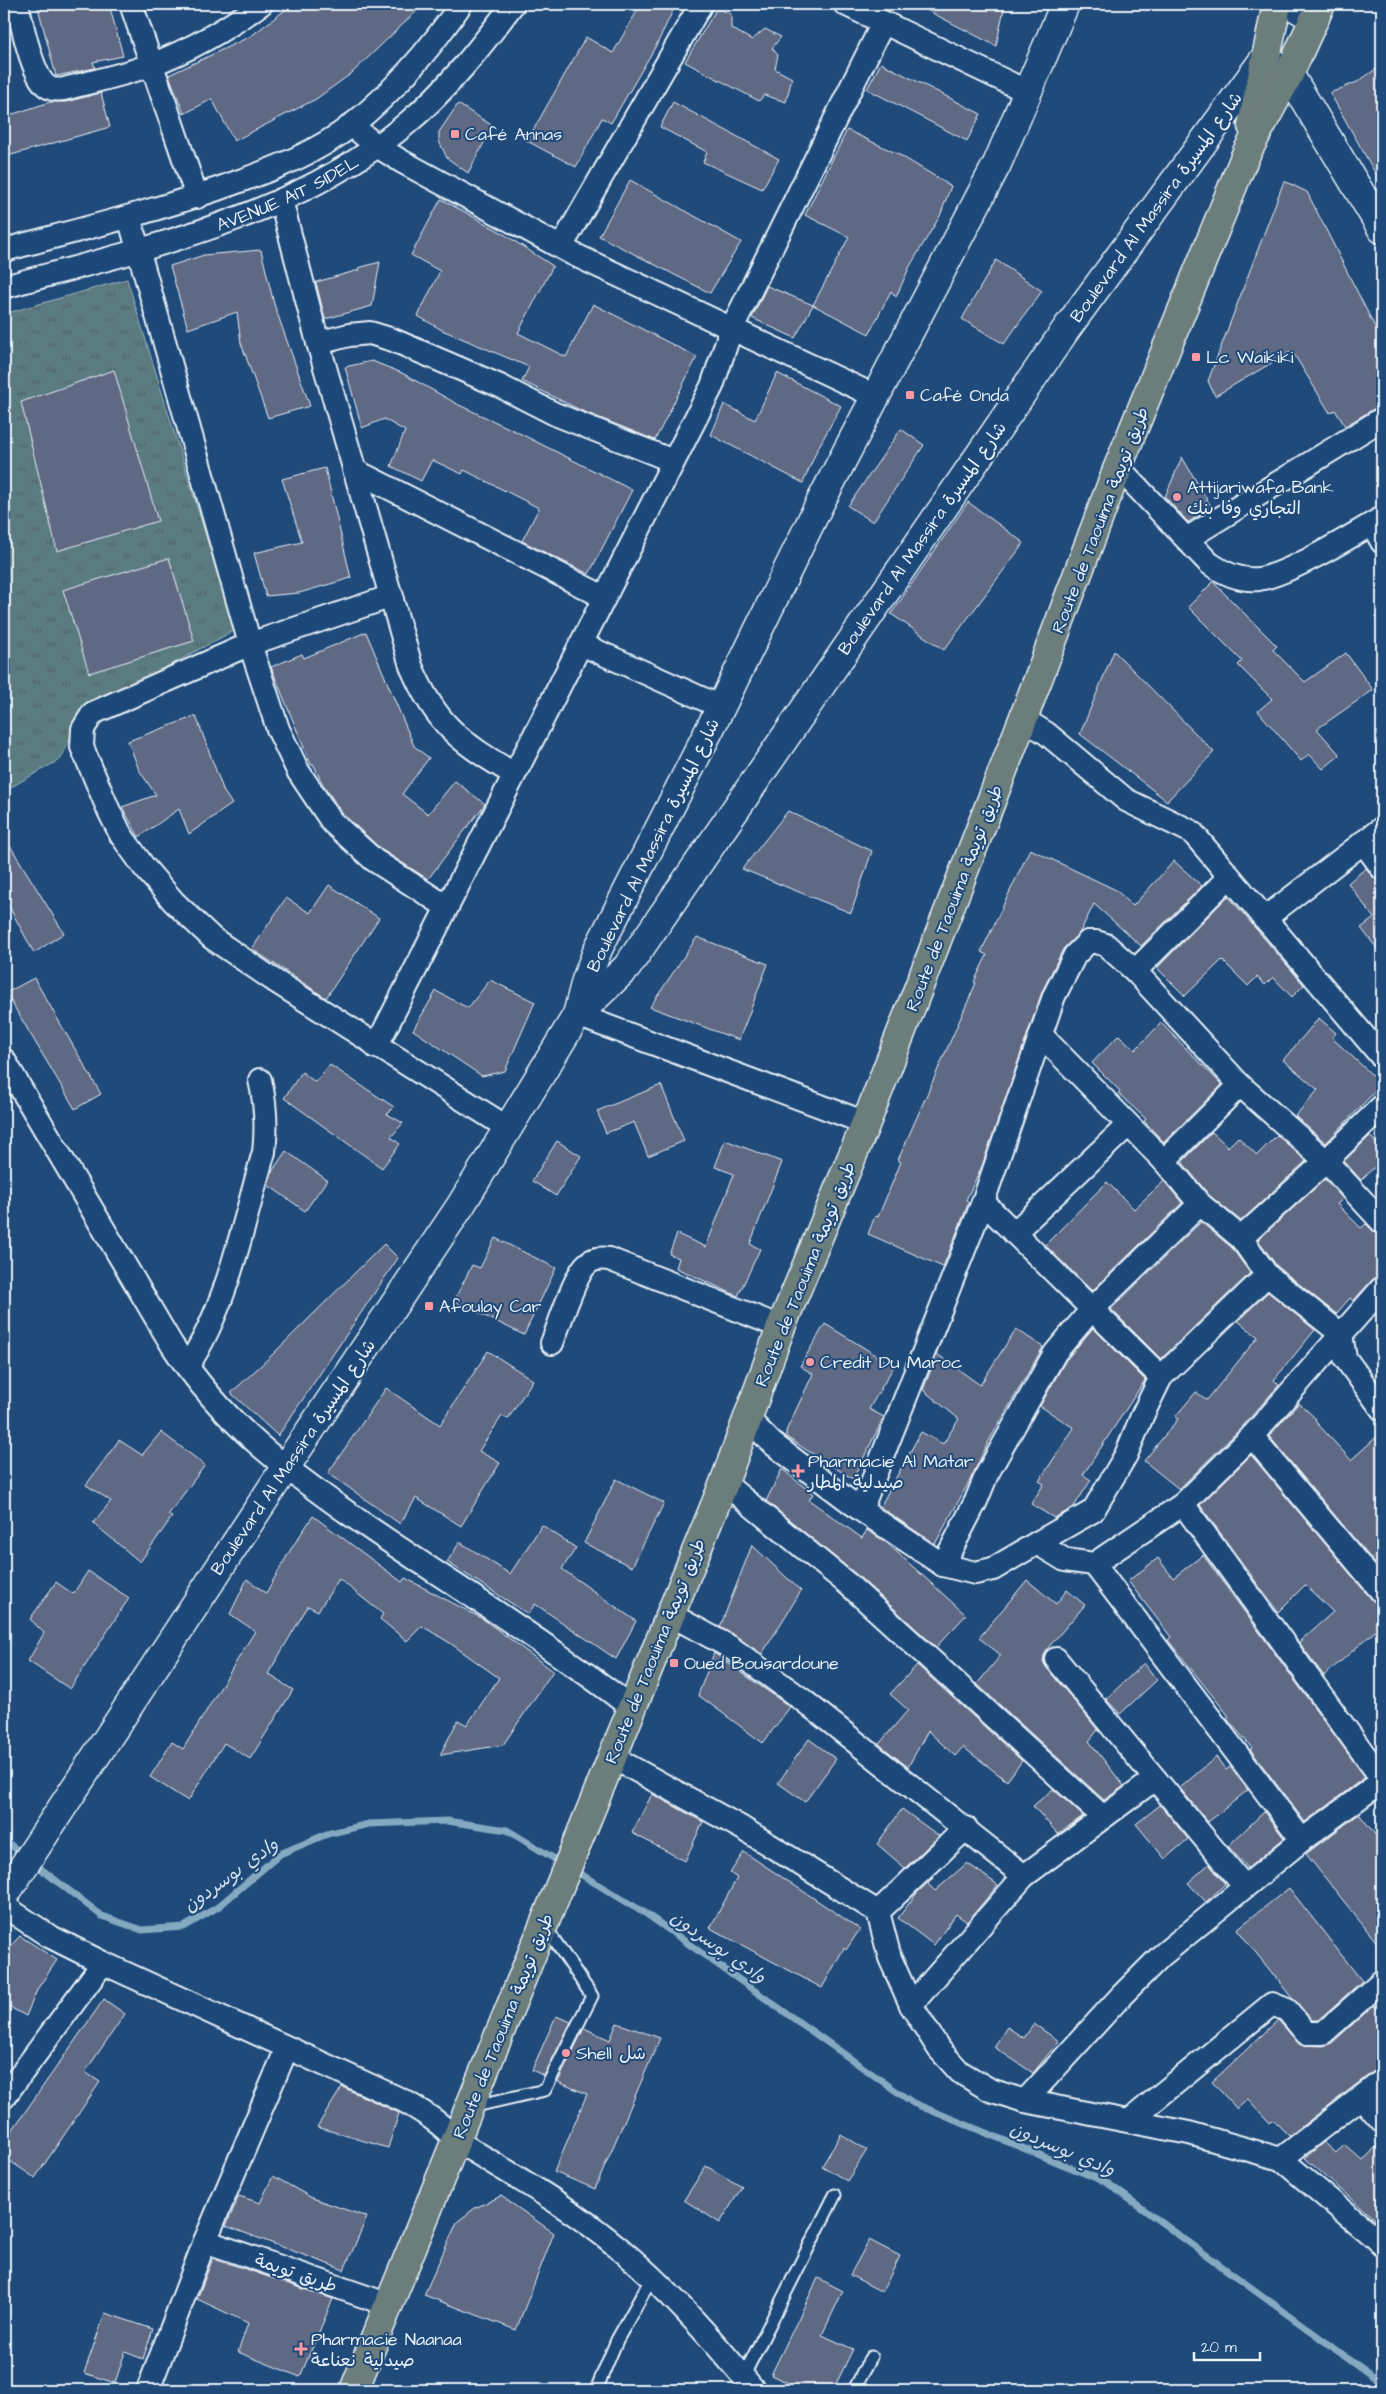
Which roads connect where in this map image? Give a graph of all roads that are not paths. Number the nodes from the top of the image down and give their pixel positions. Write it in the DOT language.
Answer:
graph roads {
  1 [pos="17,4"];
  2 [pos="131,4"];
  3 [pos="261,4"];
  4 [pos="461,4"];
  5 [pos="513,4"];
  6 [pos="701,4"];
  7 [pos="844,4"];
  8 [pos="1064,4"];
  9 [pos="1277,4"];
  10 [pos="1288,4"];
  11 [pos="1318,11"];
  12 [pos="883,23"];
  13 [pos="1265,58"];
  14 [pos="151,65"];
  15 [pos="1288,74"];
  16 [pos="1028,92"];
  17 [pos="351,125"];
  18 [pos="377,146"];
  19 [pos="1246,154"];
  20 [pos="197,197"];
  21 [pos="281,200"];
  22 [pos="129,217"];
  23 [pos="1382,229"];
  24 [pos="561,247"];
  25 [pos="4,250"];
  26 [pos="137,250"];
  27 [pos="4,287"];
  28 [pos="731,330"];
  29 [pos="318,343"];
  30 [pos="877,397"];
  31 [pos="1382,418"];
  32 [pos="674,461"];
  33 [pos="1118,466"];
  34 [pos="354,470"];
  35 [pos="1379,528"];
  36 [pos="1188,538"];
  37 [pos="392,596"];
  38 [pos="604,597"];
  39 [pos="250,644"];
  40 [pos="581,644"];
  41 [pos="721,707"];
  42 [pos="1023,719"];
  43 [pos="514,774"];
  44 [pos="1382,828"];
  45 [pos="1363,842"];
  46 [pos="1382,868"];
  47 [pos="1229,876"];
  48 [pos="447,907"];
  49 [pos="1264,919"];
  50 [pos="1135,971"];
  51 [pos="577,1015"];
  52 [pos="1040,1035"];
  53 [pos="376,1047"];
  54 [pos="1382,1057"];
  55 [pos="4,1060"];
  56 [pos="260,1080"];
  57 [pos="1240,1085"];
  58 [pos="1382,1106"];
  59 [pos="866,1123"];
  60 [pos="1127,1126"];
  61 [pos="508,1128"];
  62 [pos="1164,1161"];
  63 [pos="1326,1161"];
  64 [pos="983,1202"];
  65 [pos="1200,1204"];
  66 [pos="1382,1222"];
  67 [pos="1014,1233"];
  68 [pos="1241,1238"];
  69 [pos="1267,1275"];
  70 [pos="1382,1288"];
  71 [pos="1092,1309"];
  72 [pos="781,1327"];
  73 [pos="1341,1334"];
  74 [pos="552,1343"];
  75 [pos="187,1367"];
  76 [pos="1162,1377"];
  77 [pos="1382,1409"];
  78 [pos="748,1419"];
  79 [pos="1252,1436"];
  80 [pos="285,1468"];
  81 [pos="724,1483"];
  82 [pos="1184,1504"];
  83 [pos="860,1510"];
  84 [pos="1038,1543"];
  85 [pos="1094,1564"];
  86 [pos="943,1565"];
  87 [pos="1382,1592"];
  88 [pos="671,1615"];
  89 [pos="1056,1659"];
  90 [pos="631,1708"];
  91 [pos="612,1757"];
  92 [pos="1154,1779"];
  93 [pos="1382,1780"];
  94 [pos="1102,1818"];
  95 [pos="966,1828"];
  96 [pos="1302,1840"];
  97 [pos="1024,1876"];
  98 [pos="1244,1886"];
  99 [pos="5,1897"];
  100 [pos="878,1912"];
  101 [pos="547,1914"];
  102 [pos="103,1963"];
  103 [pos="1382,1981"];
  104 [pos="911,2005"];
  105 [pos="287,2048"];
  106 [pos="1382,2081"];
  107 [pos="4,2097"];
  108 [pos="1361,2097"];
  109 [pos="1025,2101"];
  110 [pos="470,2108"];
  111 [pos="1129,2121"];
  112 [pos="1382,2121"];
  113 [pos="457,2141"];
  114 [pos="1280,2160"];
  115 [pos="835,2195"];
  116 [pos="205,2241"];
  117 [pos="1382,2244"];
  118 [pos="651,2279"];
  119 [pos="387,2306"];
  120 [pos="871,2358"];
  121 [pos="749,2383"];
  122 [pos="148,2390"];
  123 [pos="354,2390"];
  124 [pos="596,2390"];
  125 [pos="854,2390"];
  1 -- 14 [label="street"];
  2 -- 14 [label="street"];
  3 -- 14 [label="street"];
  4 -- 17 [label="street, AVENUE AIT SIDEL"];
  5 -- 18 [label="street, AVENUE AIT SIDEL"];
  6 -- 24 [label="street"];
  7 -- 12 [label="street"];
  8 -- 16 [label="main road, Boulevard Al Massira شارع المسيرة"];
  9 -- 13 [label="main road, Route de Taouima طريق تويمة"];
  10 -- 11 [label="main road"];
  11 -- 15 [label="main road, Route de Taouima طريق تويمة"];
  12 -- 16 [label="street"];
  12 -- 28 [label="street"];
  13 -- 15 [label="main road"];
  13 -- 19 [label="main road, Route de Taouima طريق تويمة"];
  13 -- 51 [label="main road, Boulevard Al Massira شارع المسيرة"];
  14 -- 20 [label="street"];
  15 -- 19 [label="main road, Route de Taouima طريق تويمة"];
  15 -- 23 [label="main road"];
  16 -- 30 [label="main road, Boulevard Al Massira شارع المسيرة"];
  17 -- 18 [label="street"];
  17 -- 20 [label="street, AVENUE AIT SIDEL"];
  18 -- 21 [label="street, AVENUE AIT SIDEL"];
  18 -- 24 [label="street"];
  19 -- 33 [label="main road, Route de Taouima طريق تويمة"];
  20 -- 22 [label="street, AVENUE AIT SIDEL"];
  21 -- 26 [label="street, AVENUE AIT SIDEL"];
  21 -- 29 [label="street"];
  22 -- 25 [label="street, AVENUE AIT SIDEL"];
  22 -- 26 [label="street"];
  24 -- 28 [label="street"];
  26 -- 27 [label="street, AVENUE AIT SIDEL"];
  26 -- 39 [label="street"];
  28 -- 30 [label="street"];
  28 -- 32 [label="street"];
  29 -- 32 [label="street"];
  29 -- 34 [label="street"];
  30 -- 41 [label="main road, Boulevard Al Massira شارع المسيرة"];
  31 -- 36 [label="street"];
  32 -- 38 [label="street"];
  33 -- 36 [label="street"];
  33 -- 42 [label="main road, Route de Taouima طريق تويمة"];
  34 -- 37 [label="street"];
  34 -- 38 [label="street"];
  35 -- 36 [label="street"];
  37 -- 39 [label="street"];
  37 -- 43 [label="street"];
  38 -- 40 [label="street"];
  39 -- 48 [label="street"];
  39 -- 53 [label="street"];
  40 -- 41 [label="street"];
  40 -- 43 [label="street"];
  41 -- 51 [label="main road, Boulevard Al Massira شارع المسيرة"];
  42 -- 47 [label="street"];
  42 -- 59 [label="main road, Route de Taouima طريق تويمة"];
  43 -- 48 [label="street"];
  44 -- 45 [label="street"];
  45 -- 46 [label="street"];
  45 -- 49 [label="street"];
  47 -- 49 [label="street"];
  47 -- 50 [label="street"];
  48 -- 53 [label="street"];
  49 -- 54 [label="street"];
  50 -- 52 [label="street"];
  50 -- 57 [label="street"];
  51 -- 59 [label="street"];
  51 -- 61 [label="main road, Boulevard Al Massira شارع المسيرة"];
  52 -- 60 [label="street"];
  52 -- 64 [label="street"];
  53 -- 61 [label="street"];
  55 -- 75 [label="street"];
  56 -- 75 [label="street"];
  57 -- 62 [label="street"];
  57 -- 63 [label="street"];
  58 -- 63 [label="street"];
  59 -- 72 [label="main road, Route de Taouima طريق تويمة"];
  60 -- 62 [label="street"];
  60 -- 67 [label="street"];
  61 -- 80 [label="main road, Boulevard Al Massira شارع المسيرة"];
  62 -- 65 [label="street"];
  63 -- 66 [label="street"];
  63 -- 68 [label="street"];
  64 -- 67 [label="street"];
  64 -- 83 [label="street"];
  65 -- 68 [label="street"];
  65 -- 71 [label="street"];
  67 -- 71 [label="street"];
  68 -- 69 [label="street"];
  69 -- 73 [label="street"];
  69 -- 76 [label="street"];
  70 -- 73 [label="street"];
  71 -- 76 [label="street"];
  71 -- 86 [label="street"];
  72 -- 74 [label="street"];
  72 -- 78 [label="main road, Route de Taouima طريق تويمة"];
  73 -- 77 [label="street"];
  73 -- 79 [label="street"];
  75 -- 80 [label="street"];
  76 -- 84 [label="street"];
  78 -- 81 [label="main road, Route de Taouima طريق تويمة"];
  78 -- 83 [label="street"];
  79 -- 82 [label="street"];
  79 -- 87 [label="street"];
  80 -- 90 [label="street"];
  80 -- 99 [label="main road, Boulevard Al Massira شارع المسيرة"];
  81 -- 88 [label="main road, Route de Taouima طريق تويمة"];
  81 -- 94 [label="street"];
  82 -- 85 [label="street"];
  82 -- 93 [label="street"];
  83 -- 86 [label="street"];
  84 -- 85 [label="street"];
  84 -- 86 [label="street"];
  85 -- 96 [label="street"];
  88 -- 90 [label="main road, Route de Taouima طريق تويمة"];
  88 -- 95 [label="street"];
  89 -- 92 [label="street"];
  90 -- 91 [label="main road, Route de Taouima طريق تويمة"];
  91 -- 100 [label="street"];
  91 -- 101 [label="main road, Route de Taouima طريق تويمة"];
  92 -- 94 [label="street"];
  92 -- 98 [label="street"];
  93 -- 96 [label="street"];
  94 -- 97 [label="street"];
  95 -- 97 [label="street"];
  95 -- 100 [label="street"];
  96 -- 98 [label="street"];
  97 -- 104 [label="street"];
  98 -- 109 [label="street"];
  99 -- 102 [label="street"];
  100 -- 104 [label="street"];
  101 -- 110 [label="main road, Route de Taouima طريق تويمة"];
  101 -- 110 [label="lane"];
  102 -- 105 [label="street"];
  102 -- 107 [label="street"];
  103 -- 111 [label="street"];
  104 -- 109 [label="street"];
  105 -- 113 [label="street"];
  105 -- 116 [label="street"];
  106 -- 108 [label="street"];
  108 -- 112 [label="street"];
  108 -- 114 [label="street"];
  109 -- 111 [label="street"];
  110 -- 113 [label="main road, Route de Taouima طريق تويمة"];
  111 -- 114 [label="street"];
  113 -- 118 [label="street"];
  113 -- 119 [label="main road, Route de Taouima طريق تويمة"];
  114 -- 117 [label="street"];
  115 -- 121 [label="lane"];
  116 -- 119 [label="street, طريق تويمة"];
  116 -- 122 [label="street"];
  118 -- 121 [label="street"];
  118 -- 124 [label="lane"];
  119 -- 123 [label="main road, Route de Taouima طريق تويمة"];
  120 -- 125 [label="lane"];
}
